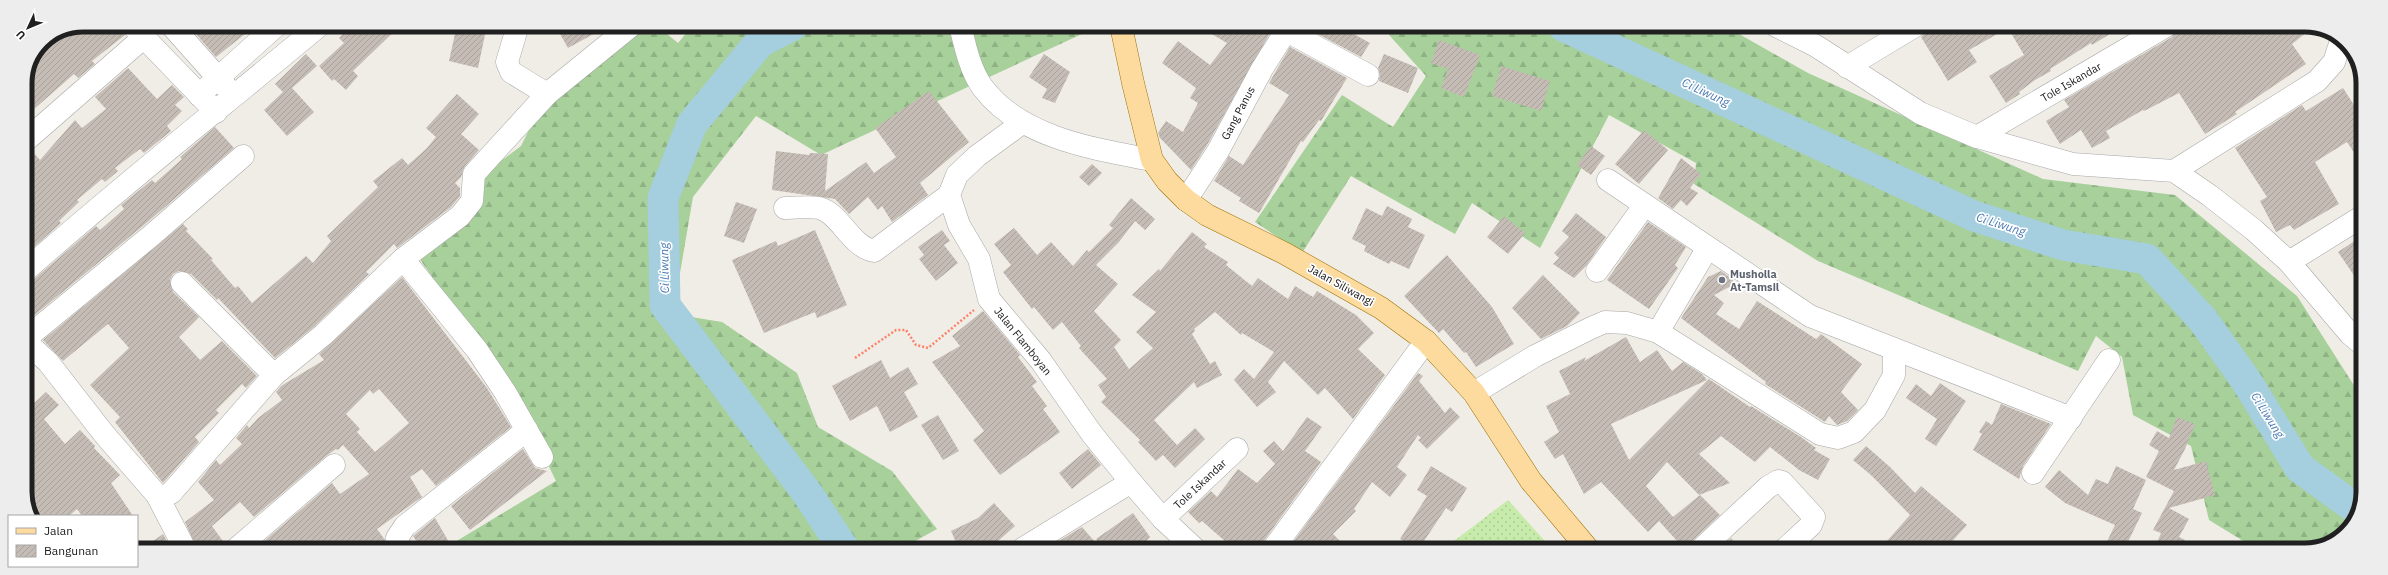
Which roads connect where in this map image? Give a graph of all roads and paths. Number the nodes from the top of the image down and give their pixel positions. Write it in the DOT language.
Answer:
graph roads {
  1 [pos="137,32"];
  2 [pos="139,32"];
  3 [pos="177,32"];
  4 [pos="269,32"];
  5 [pos="312,32"];
  6 [pos="516,32"];
  7 [pos="623,32"];
  8 [pos="962,32"];
  9 [pos="1123,32"];
  10 [pos="1285,32"];
  11 [pos="1294,32"];
  12 [pos="1788,32"];
  13 [pos="1905,32"];
  14 [pos="2156,32"];
  15 [pos="2337,44"];
  16 [pos="1847,67"];
  17 [pos="1368,75"];
  18 [pos="218,78"];
  19 [pos="547,94"];
  20 [pos="199,95"];
  21 [pos="235,96"];
  22 [pos="216,112"];
  23 [pos="1022,124"];
  24 [pos="32,134"];
  25 [pos="1977,137"];
  26 [pos="242,156"];
  27 [pos="1152,160"];
  28 [pos="2174,171"];
  29 [pos="1608,180"];
  30 [pos="949,195"];
  31 [pos="1186,200"];
  32 [pos="1644,206"];
  33 [pos="785,208"];
  34 [pos="2356,220"];
  35 [pos="1707,249"];
  36 [pos="403,259"];
  37 [pos="2289,262"];
  38 [pos="32,265"];
  39 [pos="1597,271"];
  40 [pos="182,284"];
  41 [pos="988,299"];
  42 [pos="1658,332"];
  43 [pos="32,334"];
  44 [pos="2356,339"];
  45 [pos="1426,341"];
  46 [pos="32,347"];
  47 [pos="1894,350"];
  48 [pos="855,358"];
  49 [pos="2109,360"];
  50 [pos="274,375"];
  51 [pos="1474,393"];
  52 [pos="2071,418"];
  53 [pos="527,430"];
  54 [pos="1237,449"];
  55 [pos="542,457"];
  56 [pos="334,465"];
  57 [pos="2033,473"];
  58 [pos="1131,482"];
  59 [pos="157,495"];
  60 [pos="1162,519"];
  61 [pos="182,543"];
  62 [pos="243,543"];
  63 [pos="398,543"];
  64 [pos="1032,543"];
  65 [pos="1188,543"];
  66 [pos="1278,543"];
  67 [pos="1583,543"];
  68 [pos="1708,543"];
  69 [pos="1792,543"];
  1 -- 24 [label="street"];
  2 -- 20 [label="street"];
  3 -- 18 [label="street"];
  4 -- 18 [label="street"];
  5 -- 21 [label="street"];
  6 -- 19 [label="street"];
  7 -- 19 [label="street"];
  8 -- 23 [label="street"];
  9 -- 27 [label="main road, Jalan Siliwangi"];
  10 -- 31 [label="street, Gang Panus"];
  11 -- 17 [label="street"];
  12 -- 16 [label="street"];
  13 -- 16 [label="street"];
  14 -- 25 [label="street, Tole Iskandar"];
  15 -- 28 [label="street"];
  16 -- 25 [label="street"];
  18 -- 20 [label="street"];
  18 -- 21 [label="street"];
  19 -- 36 [label="street"];
  20 -- 22 [label="street"];
  21 -- 22 [label="street"];
  22 -- 38 [label="street"];
  23 -- 27 [label="street"];
  23 -- 30 [label="street"];
  25 -- 28 [label="street"];
  26 -- 43 [label="street"];
  27 -- 31 [label="main road, Jalan Siliwangi"];
  28 -- 37 [label="street"];
  29 -- 32 [label="street"];
  30 -- 33 [label="street"];
  30 -- 41 [label="street, Jalan Flamboyan"];
  31 -- 45 [label="main road, Jalan Siliwangi"];
  32 -- 35 [label="street"];
  32 -- 39 [label="street"];
  34 -- 37 [label="street"];
  35 -- 42 [label="street"];
  35 -- 47 [label="street"];
  36 -- 50 [label="street"];
  36 -- 53 [label="street"];
  37 -- 44 [label="street"];
  40 -- 50 [label="street"];
  41 -- 48 [label="path"];
  41 -- 58 [label="street, Jalan Flamboyan"];
  42 -- 47 [label="street"];
  42 -- 51 [label="street"];
  45 -- 51 [label="main road, Jalan Siliwangi"];
  45 -- 66 [label="street"];
  46 -- 59 [label="street"];
  47 -- 52 [label="street"];
  49 -- 52 [label="street"];
  50 -- 59 [label="street"];
  51 -- 67 [label="main road, Jalan Siliwangi"];
  52 -- 57 [label="street"];
  53 -- 55 [label="street"];
  53 -- 63 [label="street"];
  54 -- 60 [label="street, Tole Iskandar"];
  56 -- 62 [label="street"];
  58 -- 60 [label="street, Jalan Flamboyan"];
  58 -- 64 [label="street"];
  59 -- 61 [label="street"];
  60 -- 65 [label="street, Jalan Flamboyan"];
  68 -- 69 [label="street"];
}
